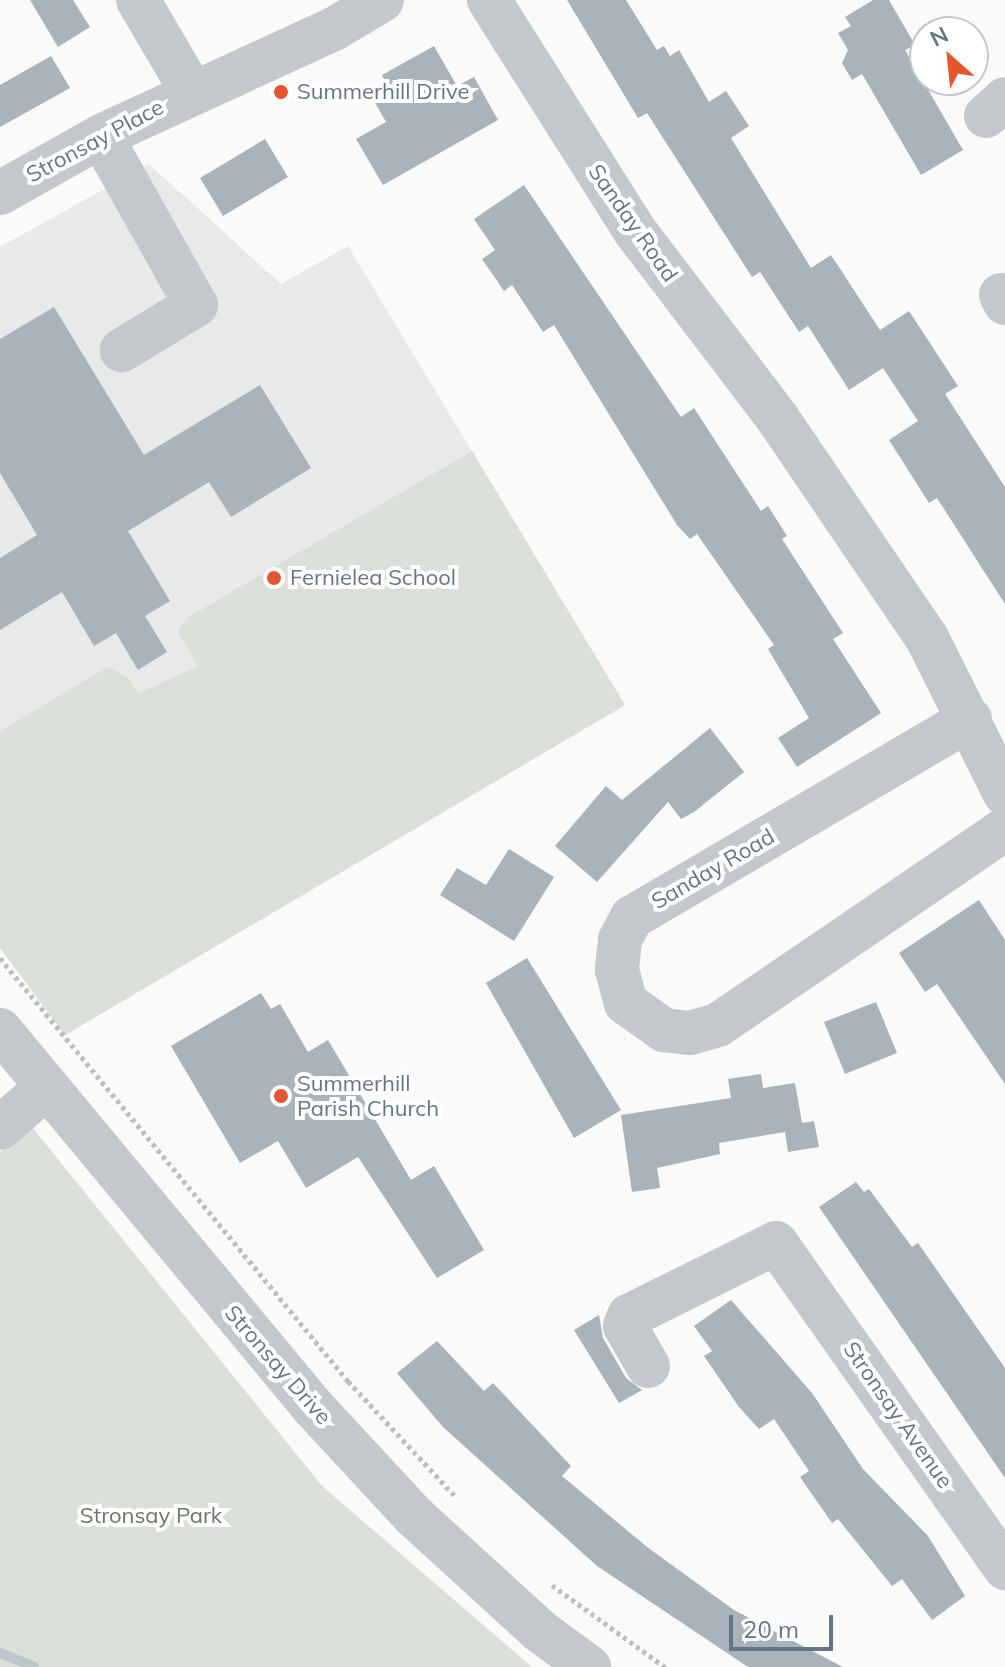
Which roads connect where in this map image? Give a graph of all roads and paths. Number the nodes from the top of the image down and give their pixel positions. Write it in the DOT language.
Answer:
graph roads {
  1 [pos="138,0"];
  2 [pos="382,0"];
  3 [pos="489,0"];
  4 [pos="192,92"];
  5 [pos="101,136"];
  6 [pos="0,193"];
  7 [pos="122,350"];
  8 [pos="970,719"];
  9 [pos="1005,794"];
  10 [pos="1005,829"];
  11 [pos="0,958"];
  12 [pos="0,1030"];
  13 [pos="46,1088"];
  14 [pos="0,1128"];
  15 [pos="648,1366"];
  16 [pos="460,1502"];
  17 [pos="1005,1568"];
  18 [pos="549,1583"];
  19 [pos="589,1667"];
  20 [pos="665,1667"];
  1 -- 4 [label="street"];
  2 -- 4 [label="street, Stronsay Place"];
  3 -- 8 [label="street, Sanday Road"];
  4 -- 5 [label="street, Stronsay Place"];
  5 -- 6 [label="street, Stronsay Place"];
  5 -- 7 [label="street"];
  8 -- 9 [label="street, Sanday Road"];
  8 -- 10 [label="street, Sanday Road"];
  11 -- 16 [label="path"];
  12 -- 13 [label="street, Stronsay Drive"];
  13 -- 14 [label="street"];
  13 -- 19 [label="street, Stronsay Drive"];
  15 -- 17 [label="street, Stronsay Avenue"];
  18 -- 20 [label="path"];
}
